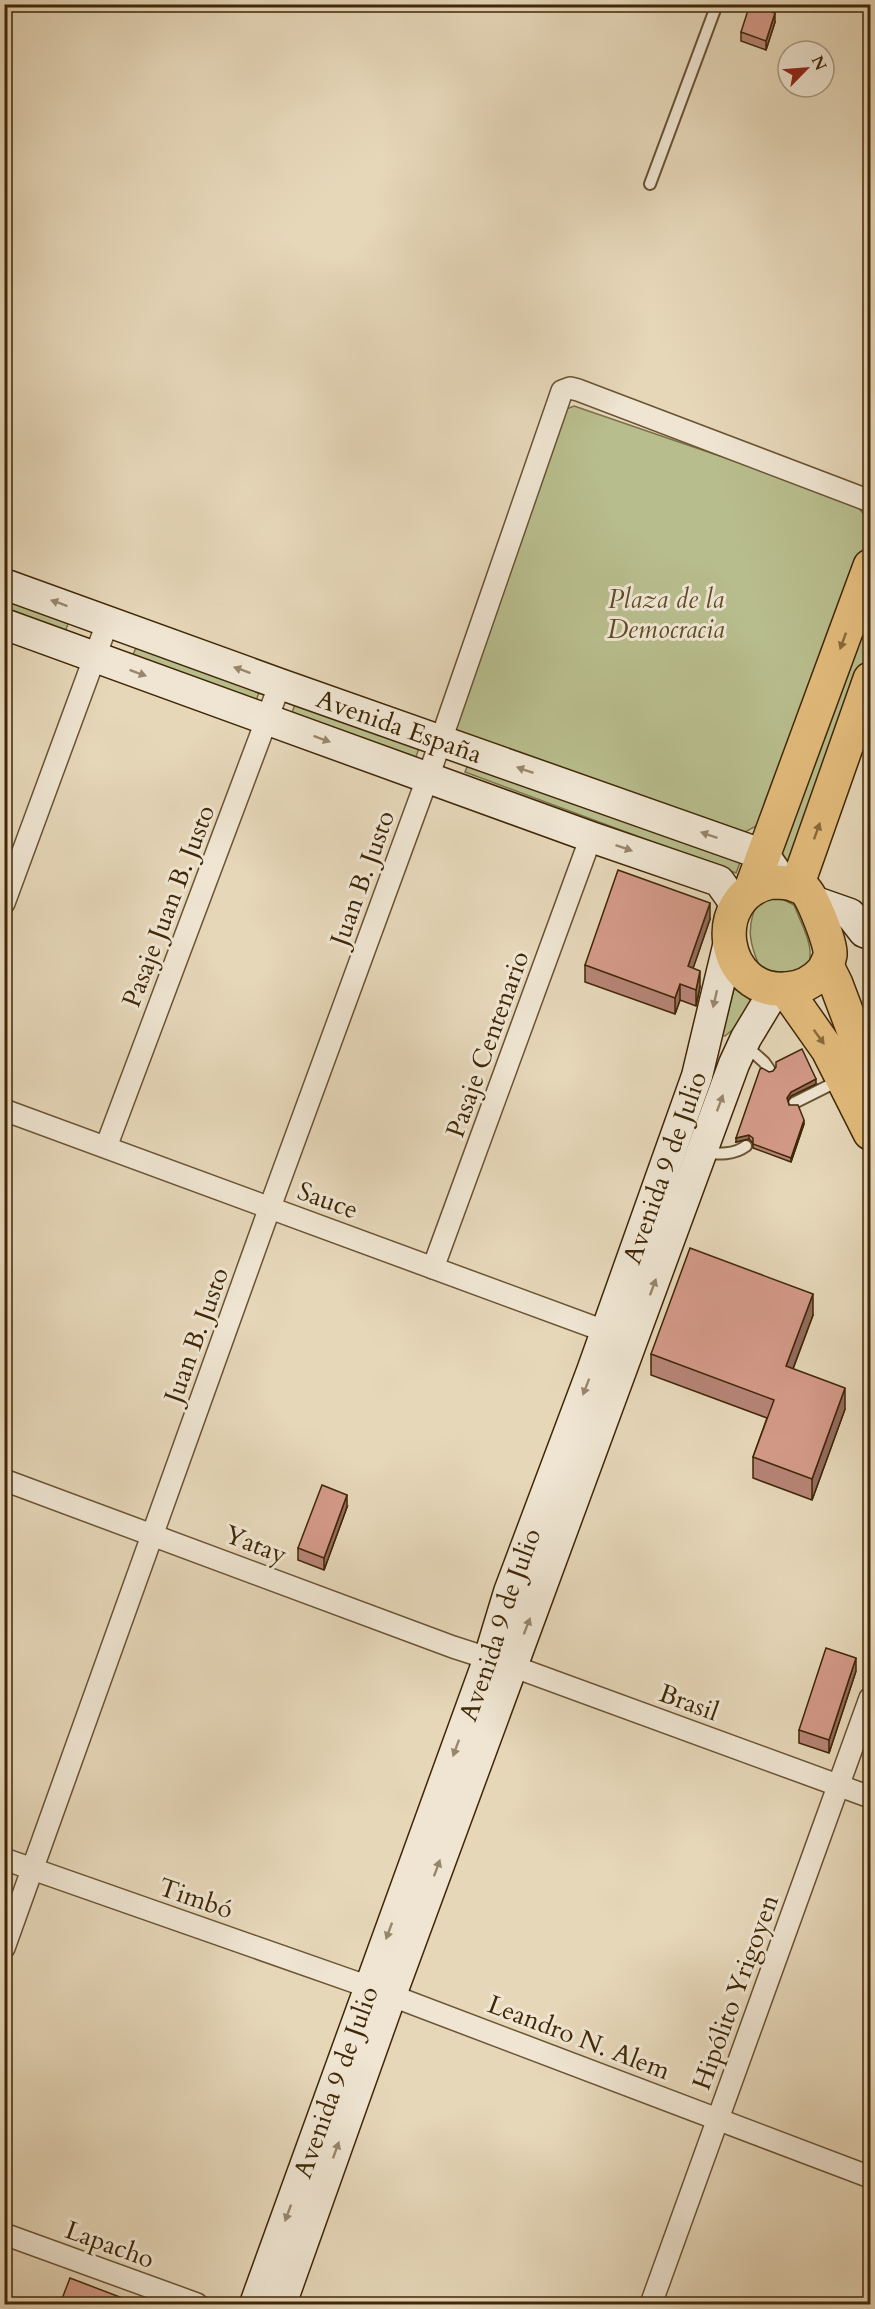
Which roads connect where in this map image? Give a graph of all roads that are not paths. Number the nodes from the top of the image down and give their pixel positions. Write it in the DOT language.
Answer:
graph roads {
  1 [pos="717,4"];
  2 [pos="650,184"];
  3 [pos="870,501"];
  4 [pos="870,566"];
  5 [pos="4,584"];
  6 [pos="108,621"];
  7 [pos="4,624"];
  8 [pos="94,657"];
  9 [pos="870,679"];
  10 [pos="280,684"];
  11 [pos="267,720"];
  12 [pos="440,740"];
  13 [pos="427,778"];
  14 [pos="591,837"];
  15 [pos="764,855"];
  16 [pos="776,893"];
  17 [pos="4,903"];
  18 [pos="867,933"];
  19 [pos="729,942"];
  20 [pos="829,959"];
  21 [pos="780,990"];
  22 [pos="744,1044"];
  23 [pos="769,1069"];
  24 [pos="856,1076"];
  25 [pos="794,1102"];
  26 [pos="4,1110"];
  27 [pos="870,1133"];
  28 [pos="746,1146"];
  29 [pos="106,1147"];
  30 [pos="702,1152"];
  31 [pos="270,1207"];
  32 [pos="433,1268"];
  33 [pos="605,1331"];
  34 [pos="633,1342"];
  35 [pos="4,1480"];
  36 [pos="154,1535"];
  37 [pos="500,1662"];
  38 [pos="870,1698"];
  39 [pos="838,1785"];
  40 [pos="870,1797"];
  41 [pos="4,1859"];
  42 [pos="33,1870"];
  43 [pos="4,1948"];
  44 [pos="380,1991"];
  45 [pos="719,2118"];
  46 [pos="870,2177"];
  47 [pos="4,2234"];
  48 [pos="197,2304"];
  49 [pos="255,2304"];
  50 [pos="281,2304"];
  51 [pos="651,2304"];
  1 -- 2 [label="lane"];
  3 -- 12 [label="street, Juan B. Justo"];
  4 -- 15 [label="main road, one-way"];
  6 -- 5 [label="main road, Avenida España, one-way"];
  6 -- 8 [label="street"];
  10 -- 6 [label="main road, Avenida España, one-way"];
  7 -- 8 [label="main road, Avenida España"];
  8 -- 11 [label="main road, Avenida España, one-way"];
  8 -- 17 [label="street"];
  16 -- 9 [label="main road, one-way"];
  10 -- 11 [label="street, Pasaje Juan B. Justo"];
  10 -- 12 [label="main road, Avenida España"];
  11 -- 13 [label="main road, Avenida España, one-way"];
  11 -- 29 [label="street, Pasaje Juan B. Justo"];
  12 -- 13 [label="street, Juan B. Justo"];
  15 -- 12 [label="main road, Avenida España, one-way"];
  13 -- 14 [label="main road, Avenida España"];
  13 -- 31 [label="street, Juan B. Justo"];
  14 -- 16 [label="main road, Avenida España, one-way"];
  14 -- 32 [label="street, Pasaje Centenario"];
  15 -- 16 [label="main road"];
  16 -- 18 [label="main road"];
  16 -- 19 [label="main road"];
  16 -- 20 [label="main road"];
  18 -- 20 [label="main road"];
  19 -- 21 [label="main road"];
  19 -- 33 [label="main road, Avenida 9 de Julio, one-way"];
  20 -- 21 [label="main road"];
  20 -- 24 [label="main road"];
  21 -- 22 [label="main road, Avenida 9 de Julio"];
  21 -- 24 [label="main road, one-way"];
  22 -- 23 [label="lane"];
  30 -- 22 [label="main road, Avenida 9 de Julio, one-way"];
  24 -- 25 [label="lane"];
  24 -- 27 [label="main road"];
  26 -- 29 [label="street, Sauce"];
  28 -- 30 [label="lane"];
  29 -- 31 [label="street, Sauce"];
  34 -- 30 [label="main road, Avenida 9 de Julio, one-way"];
  31 -- 32 [label="street, Sauce"];
  31 -- 36 [label="street, Juan B. Justo"];
  32 -- 33 [label="street, Sauce"];
  33 -- 34 [label="street, Sauce"];
  33 -- 37 [label="main road, Avenida 9 de Julio, one-way"];
  37 -- 34 [label="main road, Avenida 9 de Julio, one-way"];
  35 -- 36 [label="street, Yatay"];
  36 -- 37 [label="street, Yatay"];
  36 -- 42 [label="street, Juan B. Justo"];
  37 -- 39 [label="street, Brasil"];
  37 -- 44 [label="main road, Avenida 9 de Julio"];
  38 -- 39 [label="street, Hipólito Yrigoyen"];
  39 -- 40 [label="street, Brasil"];
  39 -- 45 [label="street, Hipólito Yrigoyen"];
  41 -- 42 [label="street, Timbó"];
  42 -- 43 [label="street, Juan B. Justo"];
  42 -- 44 [label="street, Timbó"];
  44 -- 45 [label="street, Leandro N. Alem"];
  44 -- 49 [label="main road, Avenida 9 de Julio, one-way"];
  50 -- 44 [label="main road, Avenida 9 de Julio, one-way"];
  45 -- 46 [label="street, Leandro N. Alem"];
  45 -- 51 [label="street, Hipólito Yrigoyen"];
  47 -- 48 [label="street, Lapacho"];
}
